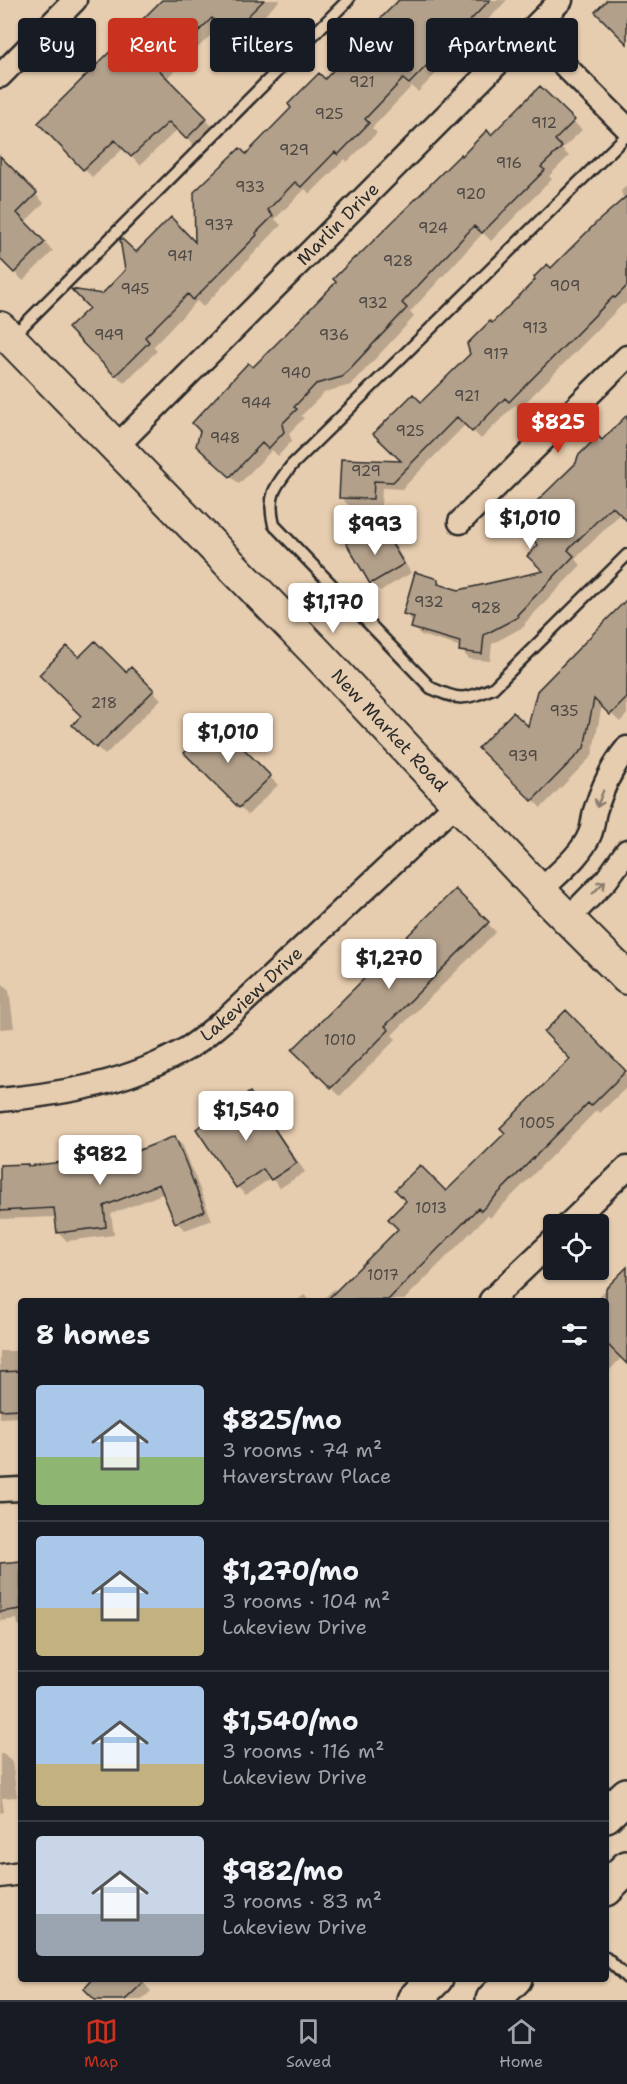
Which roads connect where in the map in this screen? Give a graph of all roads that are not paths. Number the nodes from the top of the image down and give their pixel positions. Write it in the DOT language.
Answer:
graph roads {
  1 [pos="75,0"];
  2 [pos="348,0"];
  3 [pos="561,0"];
  4 [pos="543,18"];
  5 [pos="489,72"];
  6 [pos="571,72"];
  7 [pos="0,76"];
  8 [pos="627,129"];
  9 [pos="627,135"];
  10 [pos="5,333"];
  11 [pos="627,357"];
  12 [pos="115,448"];
  13 [pos="460,522"];
  14 [pos="627,555"];
  15 [pos="627,748"];
  16 [pos="458,802"];
  17 [pos="627,851"];
  18 [pos="540,891"];
  19 [pos="568,919"];
  20 [pos="625,972"];
  21 [pos="0,1100"];
  22 [pos="627,1168"];
  23 [pos="579,1214"];
  24 [pos="543,1250"];
  25 [pos="493,1298"];
  26 [pos="18,1489"];
  27 [pos="0,1490"];
  28 [pos="627,1795"];
  29 [pos="609,1812"];
  30 [pos="627,1868"];
  31 [pos="18,1873"];
  32 [pos="0,1876"];
  33 [pos="609,1886"];
  34 [pos="609,1961"];
  35 [pos="627,1978"];
  36 [pos="432,1982"];
  37 [pos="511,1982"];
  38 [pos="414,2000"];
  39 [pos="493,2000"];
  1 -- 7 [label="street"];
  2 -- 10 [label="lane"];
  3 -- 4 [label="street, Marlin Drive"];
  5 -- 12 [label="street, Marlin Drive"];
  6 -- 8 [label="street"];
  9 -- 14 [label="lane"];
  10 -- 12 [label="street, New Market Road"];
  11 -- 13 [label="street"];
  12 -- 16 [label="street, New Market Road"];
  15 -- 18 [label="street, one-way"];
  16 -- 18 [label="street, New Market Road"];
  16 -- 21 [label="street, Lakeview Drive"];
  19 -- 17 [label="street, one-way"];
  18 -- 19 [label="street, New Market Road"];
  19 -- 20 [label="street, New Market Road"];
  22 -- 23 [label="street"];
  24 -- 25 [label="street"];
  26 -- 27 [label="street"];
  28 -- 29 [label="main road"];
  30 -- 33 [label="main road"];
  31 -- 32 [label="street"];
  34 -- 35 [label="lane"];
  36 -- 38 [label="main road"];
  37 -- 39 [label="main road"];
}
